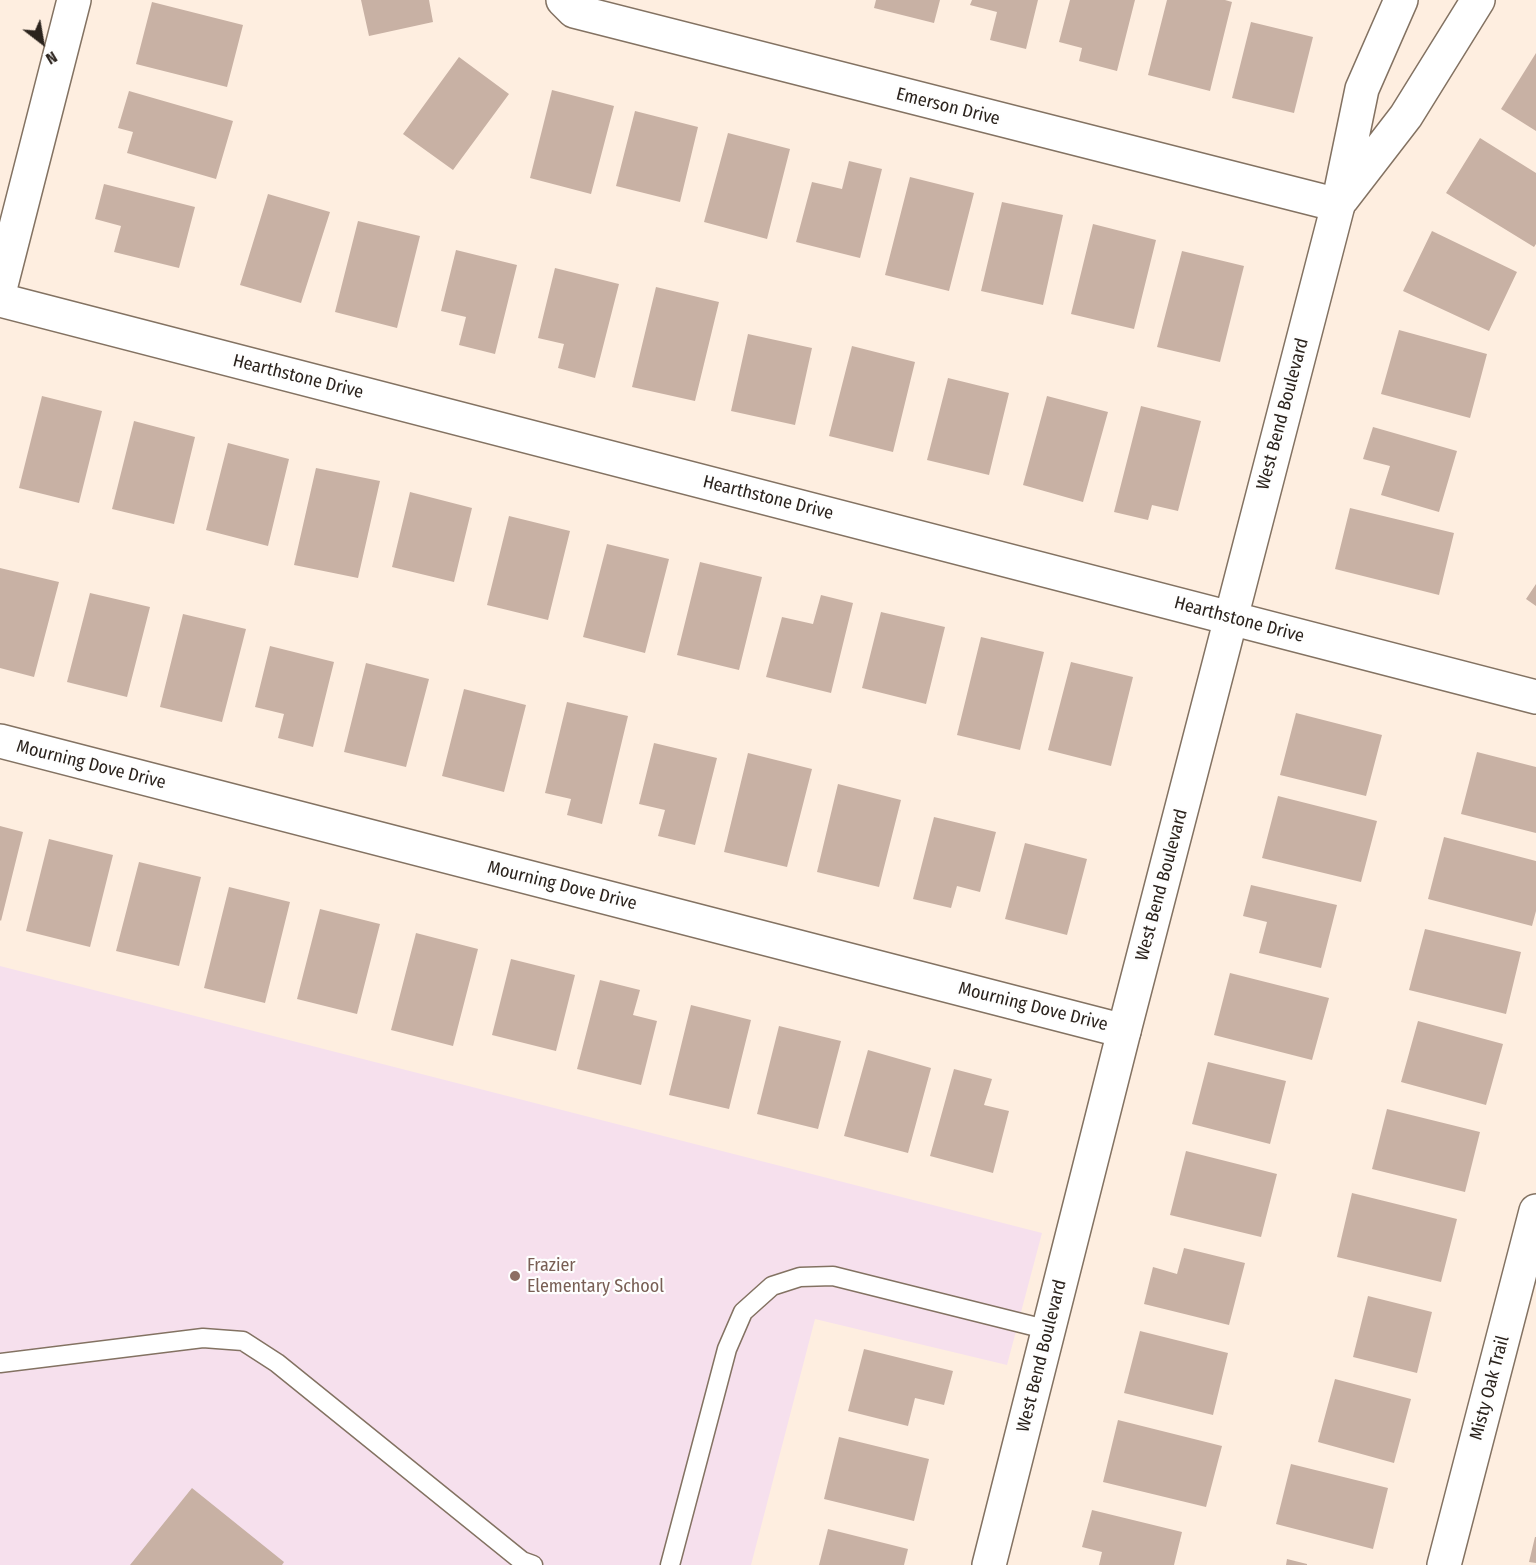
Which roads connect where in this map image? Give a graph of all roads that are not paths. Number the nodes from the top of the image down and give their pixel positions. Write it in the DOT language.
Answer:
graph roads {
  1 [pos="74,0"];
  2 [pos="564,0"];
  3 [pos="1401,0"];
  4 [pos="1478,0"];
  5 [pos="1338,205"];
  6 [pos="0,289"];
  7 [pos="0,300"];
  8 [pos="1231,618"];
  9 [pos="1536,697"];
  10 [pos="0,741"];
  11 [pos="1124,1031"];
  12 [pos="1536,1211"];
  13 [pos="1049,1330"];
  14 [pos="0,1364"];
  15 [pos="532,1565"];
  16 [pos="670,1565"];
  17 [pos="989,1565"];
  18 [pos="1444,1565"];
  1 -- 6 [label="street"];
  2 -- 5 [label="street, Emerson Drive"];
  3 -- 5 [label="street, West Bend Boulevard"];
  4 -- 5 [label="street, West Bend Boulevard"];
  5 -- 8 [label="street, West Bend Boulevard"];
  7 -- 8 [label="street, Hearthstone Drive"];
  8 -- 9 [label="street, Hearthstone Drive"];
  8 -- 11 [label="street, West Bend Boulevard"];
  10 -- 11 [label="street, Mourning Dove Drive"];
  11 -- 13 [label="street, West Bend Boulevard"];
  12 -- 18 [label="street, Misty Oak Trail"];
  13 -- 16 [label="lane"];
  13 -- 17 [label="street, West Bend Boulevard"];
  14 -- 15 [label="lane"];
}
